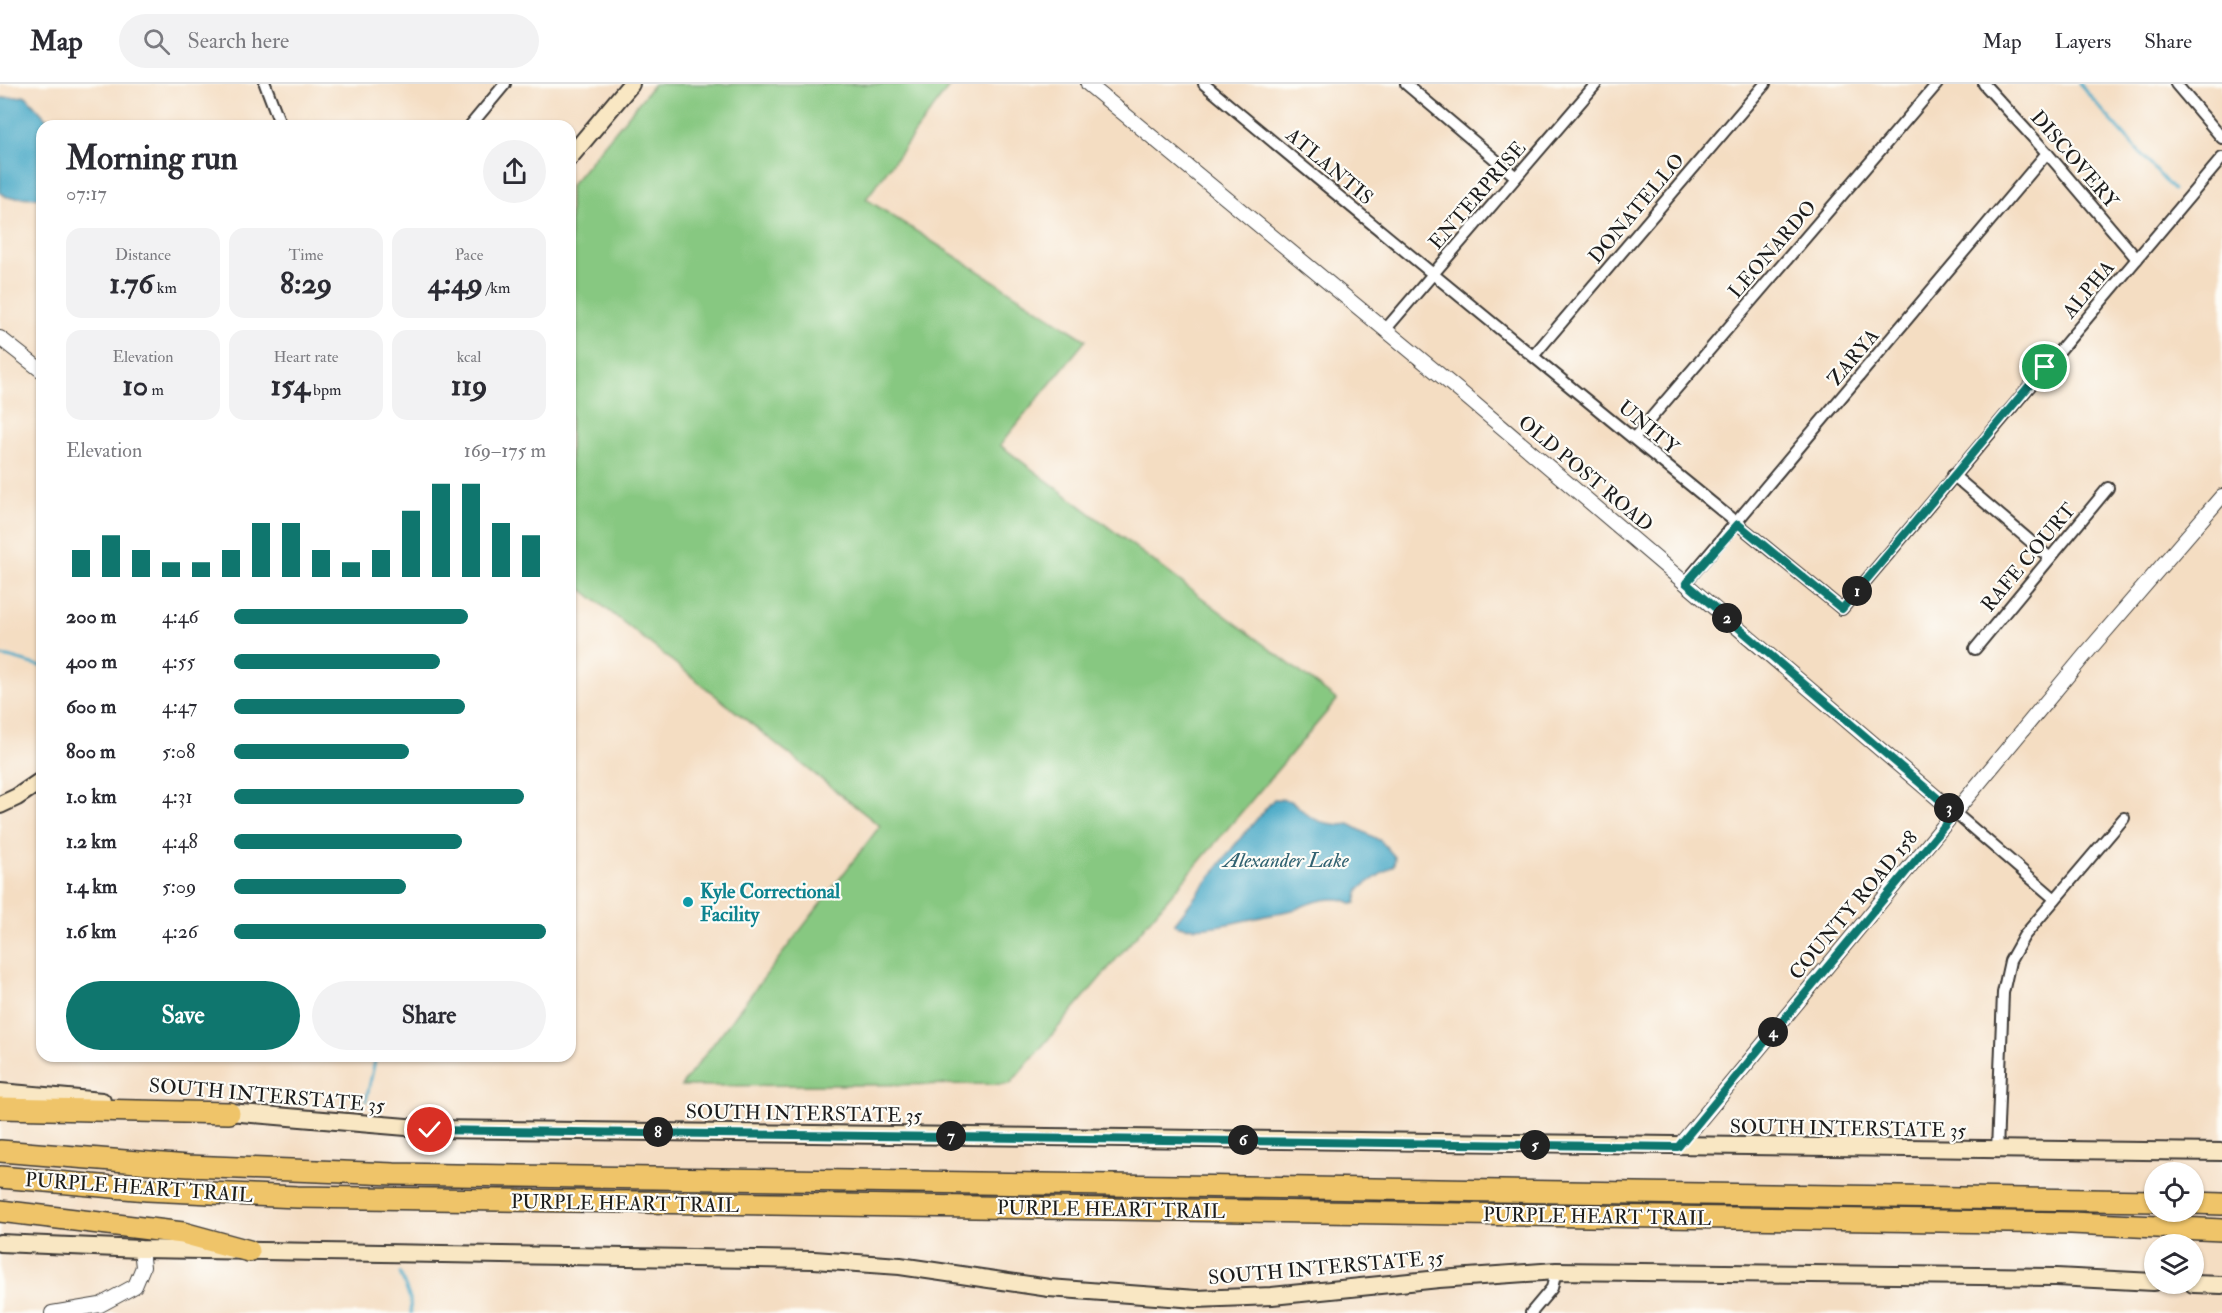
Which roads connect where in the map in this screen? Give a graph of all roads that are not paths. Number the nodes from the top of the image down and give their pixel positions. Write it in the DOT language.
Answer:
graph roads {
  1 [pos="265,84"];
  2 [pos="505,84"];
  3 [pos="631,84"];
  4 [pos="1088,84"];
  5 [pos="1204,84"];
  6 [pos="1406,84"];
  7 [pos="1596,84"];
  8 [pos="1765,84"];
  9 [pos="1937,84"];
  10 [pos="1983,84"];
  11 [pos="2176,84"];
  12 [pos="279,120"];
  13 [pos="475,120"];
  14 [pos="2222,138"];
  15 [pos="576,150"];
  16 [pos="2048,153"];
  17 [pos="2222,158"];
  18 [pos="1516,177"];
  19 [pos="2137,259"];
  20 [pos="1432,275"];
  21 [pos="1385,330"];
  22 [pos="0,338"];
  23 [pos="1534,355"];
  24 [pos="36,366"];
  25 [pos="1634,438"];
  26 [pos="1953,475"];
  27 [pos="2108,488"];
  28 [pos="2222,496"];
  29 [pos="1738,524"];
  30 [pos="2050,558"];
  31 [pos="1686,583"];
  32 [pos="1842,609"];
  33 [pos="1975,649"];
  34 [pos="36,784"];
  35 [pos="0,805"];
  36 [pos="1955,813"];
  37 [pos="2124,818"];
  38 [pos="2055,899"];
  39 [pos="0,1092"];
  40 [pos="0,1108"];
  41 [pos="230,1113"];
  42 [pos="1678,1147"];
  43 [pos="0,1151"];
  44 [pos="1997,1151"];
  45 [pos="2222,1152"];
  46 [pos="0,1177"];
  47 [pos="2144,1201"];
  48 [pos="2204,1203"];
  49 [pos="2222,1204"];
  50 [pos="0,1211"];
  51 [pos="2222,1230"];
  52 [pos="0,1243"];
  53 [pos="141,1249"];
  54 [pos="249,1251"];
  55 [pos="1556,1271"];
  56 [pos="2144,1281"];
  57 [pos="2204,1284"];
  58 [pos="2222,1285"];
  59 [pos="52,1313"];
  60 [pos="1531,1313"];
  1 -- 12 [label="street"];
  2 -- 13 [label="street"];
  3 -- 15 [label="main road"];
  4 -- 21 [label="street, OLD POST ROAD"];
  5 -- 20 [label="street, ATLANTIS"];
  6 -- 18 [label="street"];
  7 -- 18 [label="street, ENTERPRISE"];
  8 -- 23 [label="street, DONATELLO"];
  9 -- 25 [label="street, LEONARDO"];
  10 -- 16 [label="street, DISCOVERY"];
  11 -- 14 [label="street"];
  16 -- 19 [label="street, DISCOVERY"];
  16 -- 29 [label="street, ZARYA"];
  17 -- 19 [label="street, ALPHA"];
  18 -- 20 [label="street, ENTERPRISE"];
  19 -- 26 [label="street, ALPHA"];
  20 -- 21 [label="street, ENTERPRISE"];
  20 -- 23 [label="street, UNITY"];
  21 -- 31 [label="street, OLD POST ROAD"];
  22 -- 24 [label="street"];
  23 -- 25 [label="street, UNITY"];
  25 -- 29 [label="street, UNITY"];
  26 -- 30 [label="street"];
  26 -- 32 [label="street, ALPHA"];
  27 -- 30 [label="street, RAFE COURT"];
  28 -- 36 [label="street, COUNTY ROAD 158"];
  29 -- 31 [label="street, ZARYA"];
  29 -- 32 [label="street, UNITY"];
  30 -- 33 [label="street, RAFE COURT"];
  31 -- 36 [label="street, OLD POST ROAD"];
  34 -- 35 [label="main road"];
  36 -- 38 [label="street, OLD POST ROAD"];
  36 -- 42 [label="street, COUNTY ROAD 158"];
  37 -- 38 [label="street"];
  38 -- 44 [label="street"];
  39 -- 41 [label="main road, SOUTH INTERSTATE 35"];
  40 -- 41 [label="highway"];
  41 -- 42 [label="main road, SOUTH INTERSTATE 35"];
  42 -- 44 [label="main road, SOUTH INTERSTATE 35"];
  43 -- 47 [label="highway, PURPLE HEART TRAIL"];
  44 -- 45 [label="main road, SOUTH INTERSTATE 35"];
  46 -- 51 [label="highway, PURPLE HEART TRAIL"];
  48 -- 49 [label="highway"];
  50 -- 54 [label="highway"];
  52 -- 53 [label="main road, SOUTH INTERSTATE 35"];
  53 -- 54 [label="main road, SOUTH INTERSTATE 35"];
  53 -- 59 [label="street"];
  54 -- 55 [label="main road, SOUTH INTERSTATE 35"];
  55 -- 56 [label="main road, SOUTH INTERSTATE 35"];
  55 -- 60 [label="street"];
  57 -- 58 [label="main road"];
}
